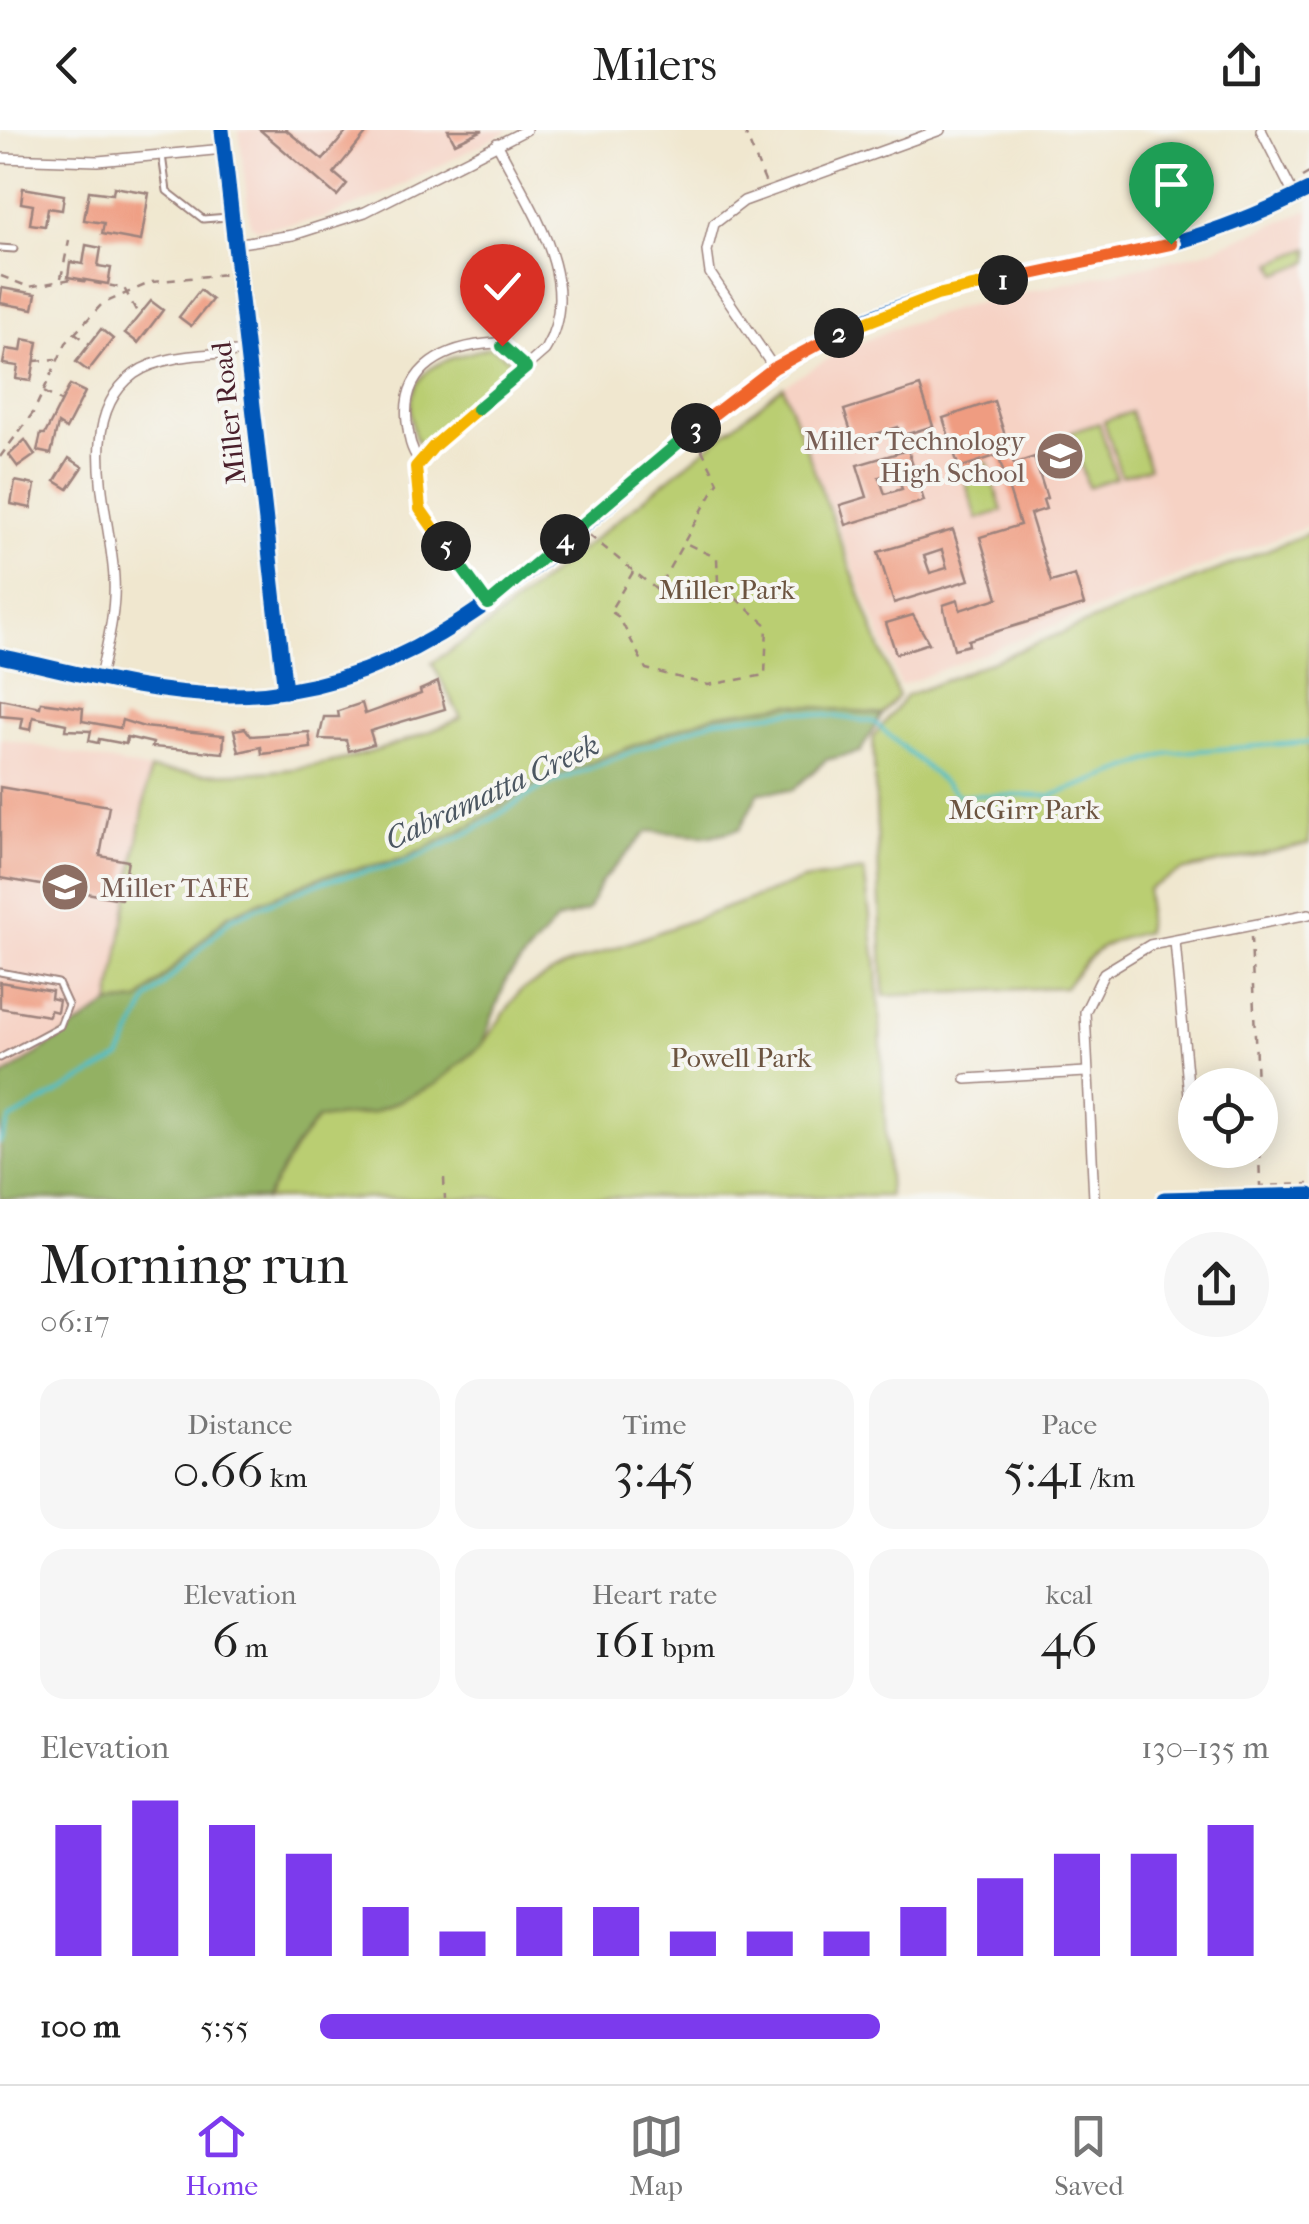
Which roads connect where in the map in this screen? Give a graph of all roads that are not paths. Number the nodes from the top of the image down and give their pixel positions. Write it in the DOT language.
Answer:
graph roads {
  1 [pos="222,130"];
  2 [pos="526,130"];
  3 [pos="940,130"];
  4 [pos="1261,130"];
  5 [pos="497,143"];
  6 [pos="224,149"];
  7 [pos="162,155"];
  8 [pos="0,158"];
  9 [pos="1306,183"];
  10 [pos="1295,196"];
  11 [pos="231,217"];
  12 [pos="234,244"];
  13 [pos="0,248"];
  14 [pos="14,249"];
  15 [pos="247,351"];
  16 [pos="526,368"];
  17 [pos="774,368"];
  18 [pos="420,460"];
  19 [pos="488,604"];
  20 [pos="0,656"];
  21 [pos="100,678"];
  22 [pos="285,691"];
  23 [pos="1309,914"];
  24 [pos="1174,941"];
  25 [pos="0,972"];
  26 [pos="0,1058"];
  27 [pos="1186,1068"];
  28 [pos="1086,1072"];
  29 [pos="966,1079"];
  30 [pos="1309,1194"];
  31 [pos="1094,1199"];
  32 [pos="1164,1199"];
  1 -- 6 [label="street, Miller Road"];
  2 -- 5 [label="street"];
  3 -- 17 [label="street"];
  4 -- 10 [label="street"];
  5 -- 12 [label="street"];
  5 -- 16 [label="street"];
  6 -- 7 [label="street"];
  6 -- 11 [label="street, Miller Road"];
  7 -- 8 [label="street"];
  7 -- 11 [label="lane"];
  9 -- 10 [label="street"];
  10 -- 17 [label="street"];
  11 -- 12 [label="street, Miller Road"];
  12 -- 15 [label="street, Miller Road"];
  13 -- 14 [label="lane"];
  15 -- 21 [label="street"];
  15 -- 22 [label="street, Miller Road"];
  16 -- 18 [label="street"];
  16 -- 18 [label="street"];
  17 -- 19 [label="street"];
  18 -- 19 [label="street"];
  19 -- 22 [label="street"];
  20 -- 21 [label="street"];
  21 -- 22 [label="street"];
  23 -- 24 [label="street"];
  24 -- 27 [label="street"];
  24 -- 28 [label="street"];
  25 -- 26 [label="lane"];
  28 -- 29 [label="street"];
  28 -- 31 [label="street"];
  30 -- 32 [label="lane"];
}
